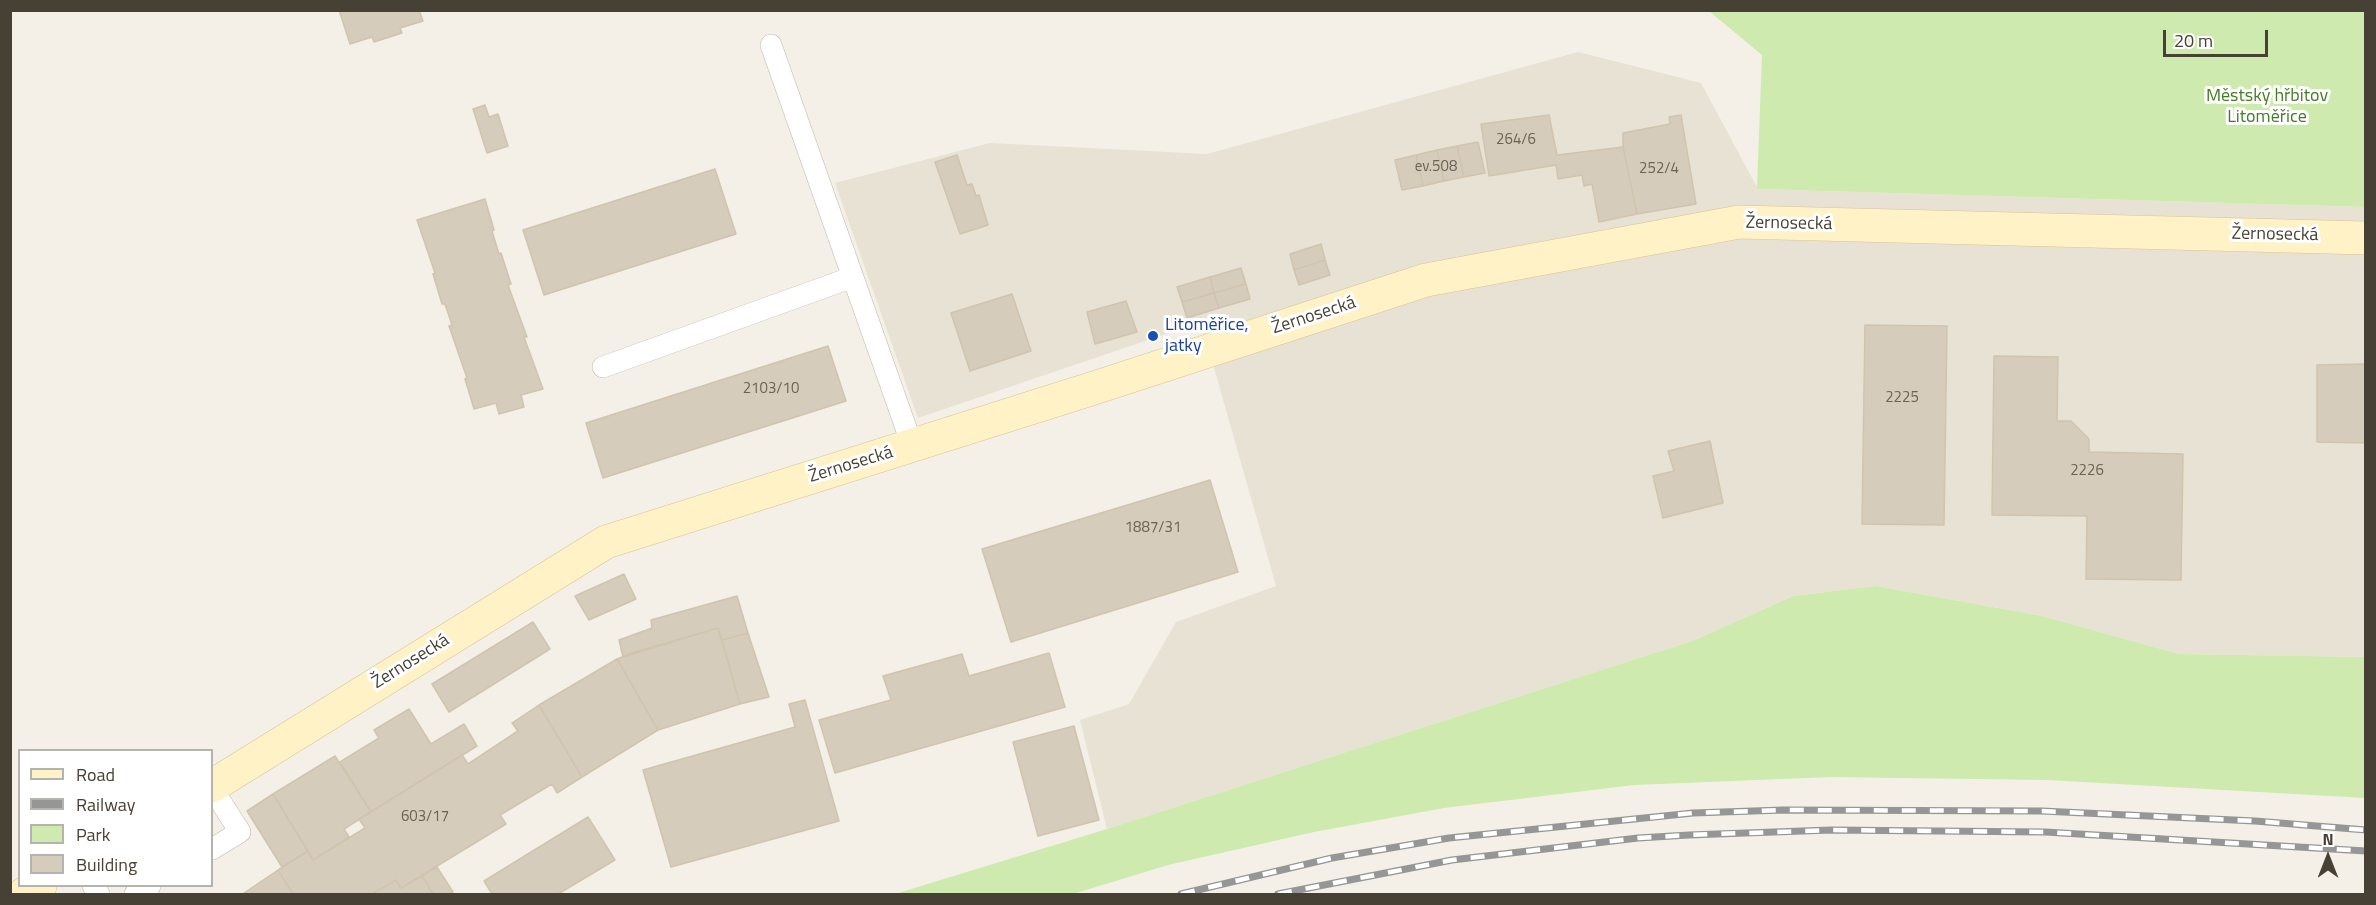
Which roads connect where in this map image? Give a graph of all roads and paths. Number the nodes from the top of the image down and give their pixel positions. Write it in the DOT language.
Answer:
graph roads {
  1 [pos="771,45"];
  2 [pos="2366,238"];
  3 [pos="853,277"];
  4 [pos="603,367"];
  5 [pos="912,445"];
  6 [pos="213,786"];
  7 [pos="213,789"];
  8 [pos="213,848"];
  1 -- 3 [label="lane"];
  2 -- 5 [label="main road, Žernosecká"];
  3 -- 4 [label="lane"];
  3 -- 5 [label="lane"];
  5 -- 6 [label="main road, Žernosecká"];
  7 -- 8 [label="lane"];
}
